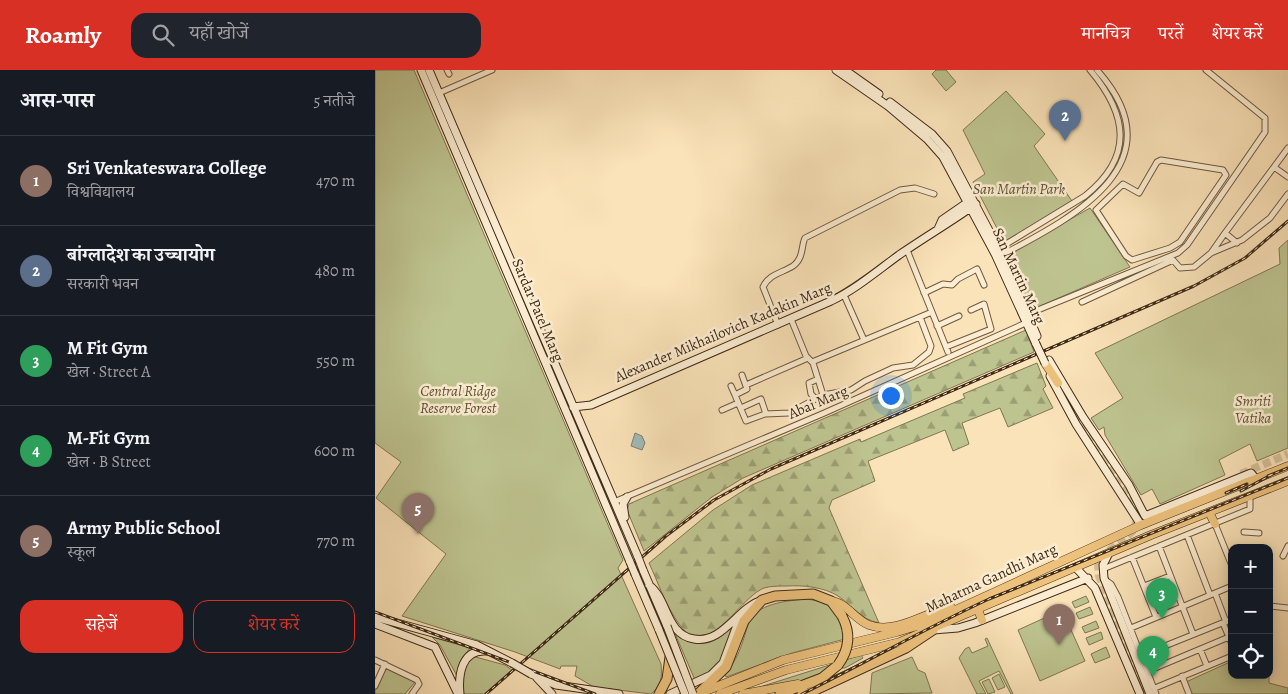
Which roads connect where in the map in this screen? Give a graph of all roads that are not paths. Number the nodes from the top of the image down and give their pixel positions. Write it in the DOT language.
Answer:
graph roads {
  1 [pos="421,70"];
  2 [pos="429,70"];
  3 [pos="492,70"];
  4 [pos="836,70"];
  5 [pos="845,70"];
  6 [pos="1090,70"];
  7 [pos="1097,70"];
  8 [pos="1206,70"];
  9 [pos="1100,78"];
  10 [pos="439,93"];
  11 [pos="1120,130"];
  12 [pos="1127,130"];
  13 [pos="1288,148"];
  14 [pos="1274,167"];
  15 [pos="1226,172"];
  16 [pos="1235,176"];
  17 [pos="1288,177"];
  18 [pos="1102,189"];
  19 [pos="934,194"];
  20 [pos="1288,194"];
  21 [pos="1085,196"];
  22 [pos="1109,198"];
  23 [pos="1089,202"];
  24 [pos="973,203"];
  25 [pos="1225,233"];
  26 [pos="1237,243"];
  27 [pos="907,250"];
  28 [pos="998,253"];
  29 [pos="1211,254"];
  30 [pos="1172,258"];
  31 [pos="984,285"];
  32 [pos="924,293"];
  33 [pos="844,295"];
  34 [pos="1082,302"];
  35 [pos="971,310"];
  36 [pos="932,312"];
  37 [pos="959,316"];
  38 [pos="920,317"];
  39 [pos="791,319"];
  40 [pos="1028,319"];
  41 [pos="778,325"];
  42 [pos="937,326"];
  43 [pos="864,340"];
  44 [pos="810,360"];
  45 [pos="1047,362"];
  46 [pos="742,375"];
  47 [pos="818,379"];
  48 [pos="1059,382"];
  49 [pos="746,385"];
  50 [pos="731,386"];
  51 [pos="735,395"];
  52 [pos="823,395"];
  53 [pos="816,399"];
  54 [pos="591,404"];
  55 [pos="739,405"];
  56 [pos="573,407"];
  57 [pos="722,410"];
  58 [pos="766,414"];
  59 [pos="577,416"];
  60 [pos="1288,466"];
  61 [pos="1124,478"];
  62 [pos="1256,479"];
  63 [pos="1288,481"];
  64 [pos="1116,483"];
  65 [pos="1249,496"];
  66 [pos="627,497"];
  67 [pos="614,502"];
  68 [pos="1209,512"];
  69 [pos="1148,515"];
  70 [pos="1162,517"];
  71 [pos="1215,524"];
  72 [pos="1141,525"];
  73 [pos="1244,532"];
  74 [pos="1259,533"];
  75 [pos="1187,535"];
  76 [pos="1159,546"];
  77 [pos="1288,546"];
  78 [pos="636,553"];
  79 [pos="1108,555"];
  80 [pos="1228,556"];
  81 [pos="1283,556"];
  82 [pos="1132,557"];
  83 [pos="1077,568"];
  84 [pos="1103,568"];
  85 [pos="1170,576"];
  86 [pos="1088,578"];
  87 [pos="649,584"];
  88 [pos="1144,586"];
  89 [pos="1228,588"];
  90 [pos="1213,594"];
  91 [pos="1115,598"];
  92 [pos="762,600"];
  93 [pos="831,602"];
  94 [pos="963,605"];
  95 [pos="1182,606"];
  96 [pos="1273,606"];
  97 [pos="1288,608"];
  98 [pos="746,609"];
  99 [pos="978,610"];
  100 [pos="1156,617"];
  101 [pos="375,618"];
  102 [pos="982,620"];
  103 [pos="1228,621"];
  104 [pos="1225,622"];
  105 [pos="375,624"];
  106 [pos="1131,628"];
  107 [pos="933,630"];
  108 [pos="1193,634"];
  109 [pos="1228,634"];
  110 [pos="1228,637"];
  111 [pos="1200,650"];
  112 [pos="490,652"];
  113 [pos="1138,656"];
  114 [pos="670,657"];
  115 [pos="1228,658"];
  116 [pos="375,660"];
  117 [pos="385,664"];
  118 [pos="1207,666"];
  119 [pos="1148,671"];
  120 [pos="533,675"];
  121 [pos="1182,676"];
  122 [pos="808,683"];
  123 [pos="375,686"];
  124 [pos="1154,692"];
  125 [pos="412,694"];
  126 [pos="459,694"];
  127 [pos="552,694"];
  128 [pos="619,694"];
  129 [pos="659,694"];
  130 [pos="669,694"];
  131 [pos="685,694"];
  132 [pos="693,694"];
  133 [pos="698,694"];
  134 [pos="720,694"];
  135 [pos="743,694"];
  136 [pos="780,694"];
  137 [pos="803,694"];
  138 [pos="1141,694"];
  139 [pos="1189,694"];
  1 -- 114 [label="main road, Sardar Patel Marg, bridge"];
  2 -- 10 [label="main road, Sardar Patel Marg"];
  3 -- 10 [label="street"];
  4 -- 24 [label="main road, San Martin Marg"];
  5 -- 24 [label="main road, San Martin Marg"];
  6 -- 9 [label="street"];
  7 -- 9 [label="street"];
  8 -- 16 [label="street"];
  9 -- 11 [label="street"];
  9 -- 12 [label="street"];
  10 -- 56 [label="main road, Sardar Patel Marg"];
  11 -- 12 [label="street"];
  11 -- 21 [label="street"];
  12 -- 18 [label="street"];
  13 -- 14 [label="street"];
  14 -- 17 [label="street"];
  14 -- 25 [label="street"];
  15 -- 16 [label="street"];
  15 -- 22 [label="street"];
  15 -- 22 [label="street"];
  16 -- 30 [label="street"];
  18 -- 22 [label="street"];
  18 -- 23 [label="street"];
  19 -- 41 [label="street"];
  20 -- 26 [label="street"];
  21 -- 23 [label="street"];
  21 -- 28 [label="street"];
  23 -- 28 [label="street"];
  24 -- 27 [label="main road, Alexander Mikhailovich Kadakin Marg"];
  24 -- 28 [label="main road, San Martin Marg"];
  25 -- 26 [label="street"];
  25 -- 29 [label="street"];
  26 -- 29 [label="street"];
  27 -- 32 [label="street"];
  27 -- 33 [label="main road, Alexander Mikhailovich Kadakin Marg"];
  28 -- 40 [label="main road, San Martin Marg"];
  29 -- 30 [label="street"];
  30 -- 34 [label="street"];
  30 -- 40 [label="street, Abai Marg"];
  31 -- 32 [label="street"];
  32 -- 36 [label="street"];
  33 -- 39 [label="main road, Alexander Mikhailovich Kadakin Marg"];
  33 -- 43 [label="street"];
  35 -- 42 [label="street"];
  36 -- 38 [label="street"];
  36 -- 42 [label="street"];
  37 -- 42 [label="street"];
  38 -- 43 [label="street"];
  38 -- 52 [label="street"];
  39 -- 41 [label="main road, Alexander Mikhailovich Kadakin Marg"];
  39 -- 44 [label="street"];
  40 -- 45 [label="main road, San Martin Marg"];
  40 -- 66 [label="street, Abai Marg"];
  41 -- 54 [label="main road, Alexander Mikhailovich Kadakin Marg"];
  43 -- 44 [label="street"];
  44 -- 47 [label="street"];
  44 -- 49 [label="street"];
  45 -- 48 [label="main road"];
  45 -- 61 [label="main road, San Martin Marg"];
  45 -- 64 [label="main road, San Martin Marg"];
  46 -- 49 [label="street"];
  47 -- 52 [label="street"];
  47 -- 53 [label="street"];
  49 -- 51 [label="street"];
  50 -- 51 [label="street"];
  51 -- 55 [label="street"];
  52 -- 53 [label="street"];
  53 -- 58 [label="street"];
  54 -- 56 [label="main road"];
  54 -- 59 [label="main road"];
  55 -- 57 [label="street"];
  55 -- 58 [label="street"];
  55 -- 58 [label="street"];
  56 -- 59 [label="main road, Sardar Patel Marg"];
  59 -- 67 [label="main road, Sardar Patel Marg"];
  60 -- 62 [label="main road, Mahatma Gandhi Marg"];
  61 -- 64 [label="main road"];
  61 -- 69 [label="main road, San Martin Marg"];
  62 -- 69 [label="main road"];
  62 -- 70 [label="main road, Mahatma Gandhi Marg"];
  63 -- 65 [label="main road, Mahatma Gandhi Marg"];
  64 -- 72 [label="main road, San Martin Marg"];
  65 -- 68 [label="main road, Mahatma Gandhi Marg"];
  65 -- 71 [label="street"];
  66 -- 67 [label="street, Abai Marg"];
  66 -- 78 [label="main road"];
  67 -- 78 [label="main road, Sardar Patel Marg"];
  68 -- 71 [label="main road"];
  68 -- 79 [label="main road, Mahatma Gandhi Marg"];
  69 -- 70 [label="main road"];
  70 -- 72 [label="main road, Mahatma Gandhi Marg"];
  71 -- 75 [label="street"];
  71 -- 80 [label="street"];
  72 -- 94 [label="main road, Mahatma Gandhi Marg"];
  73 -- 74 [label="street"];
  75 -- 76 [label="street"];
  75 -- 90 [label="street"];
  76 -- 82 [label="street"];
  76 -- 85 [label="street"];
  77 -- 81 [label="street"];
  78 -- 87 [label="main road, bridge"];
  79 -- 83 [label="main road, Mahatma Gandhi Marg"];
  79 -- 84 [label="main road"];
  82 -- 84 [label="street"];
  82 -- 88 [label="street"];
  83 -- 86 [label="main road"];
  83 -- 99 [label="main road, Mahatma Gandhi Marg"];
  84 -- 91 [label="main road"];
  85 -- 88 [label="street"];
  85 -- 95 [label="street"];
  86 -- 102 [label="main road"];
  86 -- 138 [label="main road"];
  87 -- 98 [label="main road"];
  87 -- 132 [label="main road, bridge"];
  88 -- 100 [label="street"];
  89 -- 90 [label="street"];
  90 -- 95 [label="street"];
  90 -- 104 [label="street"];
  91 -- 106 [label="street"];
  91 -- 113 [label="main road"];
  92 -- 93 [label="highway"];
  92 -- 98 [label="main road"];
  92 -- 133 [label="highway"];
  93 -- 94 [label="main road"];
  93 -- 122 [label="highway, bridge"];
  94 -- 133 [label="main road, Mahatma Gandhi Marg"];
  95 -- 100 [label="street"];
  95 -- 108 [label="street"];
  96 -- 97 [label="street"];
  98 -- 130 [label="main road"];
  99 -- 102 [label="main road"];
  99 -- 107 [label="main road, Mahatma Gandhi Marg"];
  100 -- 106 [label="street"];
  101 -- 112 [label="main road"];
  102 -- 107 [label="main road"];
  103 -- 104 [label="street"];
  104 -- 108 [label="street"];
  104 -- 109 [label="street"];
  105 -- 126 [label="main road"];
  106 -- 113 [label="street"];
  107 -- 134 [label="main road, Mahatma Gandhi Marg"];
  107 -- 137 [label="highway"];
  108 -- 113 [label="street"];
  110 -- 111 [label="street"];
  111 -- 118 [label="street"];
  111 -- 119 [label="street"];
  112 -- 120 [label="main road, bridge"];
  112 -- 126 [label="main road"];
  113 -- 119 [label="street"];
  113 -- 124 [label="main road"];
  114 -- 129 [label="highway"];
  114 -- 131 [label="main road, Sardar Patel Marg, bridge"];
  115 -- 118 [label="street"];
  116 -- 117 [label="street"];
  117 -- 123 [label="street"];
  117 -- 125 [label="street"];
  118 -- 121 [label="street"];
  119 -- 124 [label="street"];
  120 -- 127 [label="main road"];
  120 -- 128 [label="main road"];
  121 -- 124 [label="street"];
  121 -- 139 [label="street"];
  122 -- 135 [label="main road"];
  122 -- 136 [label="highway"];
}
